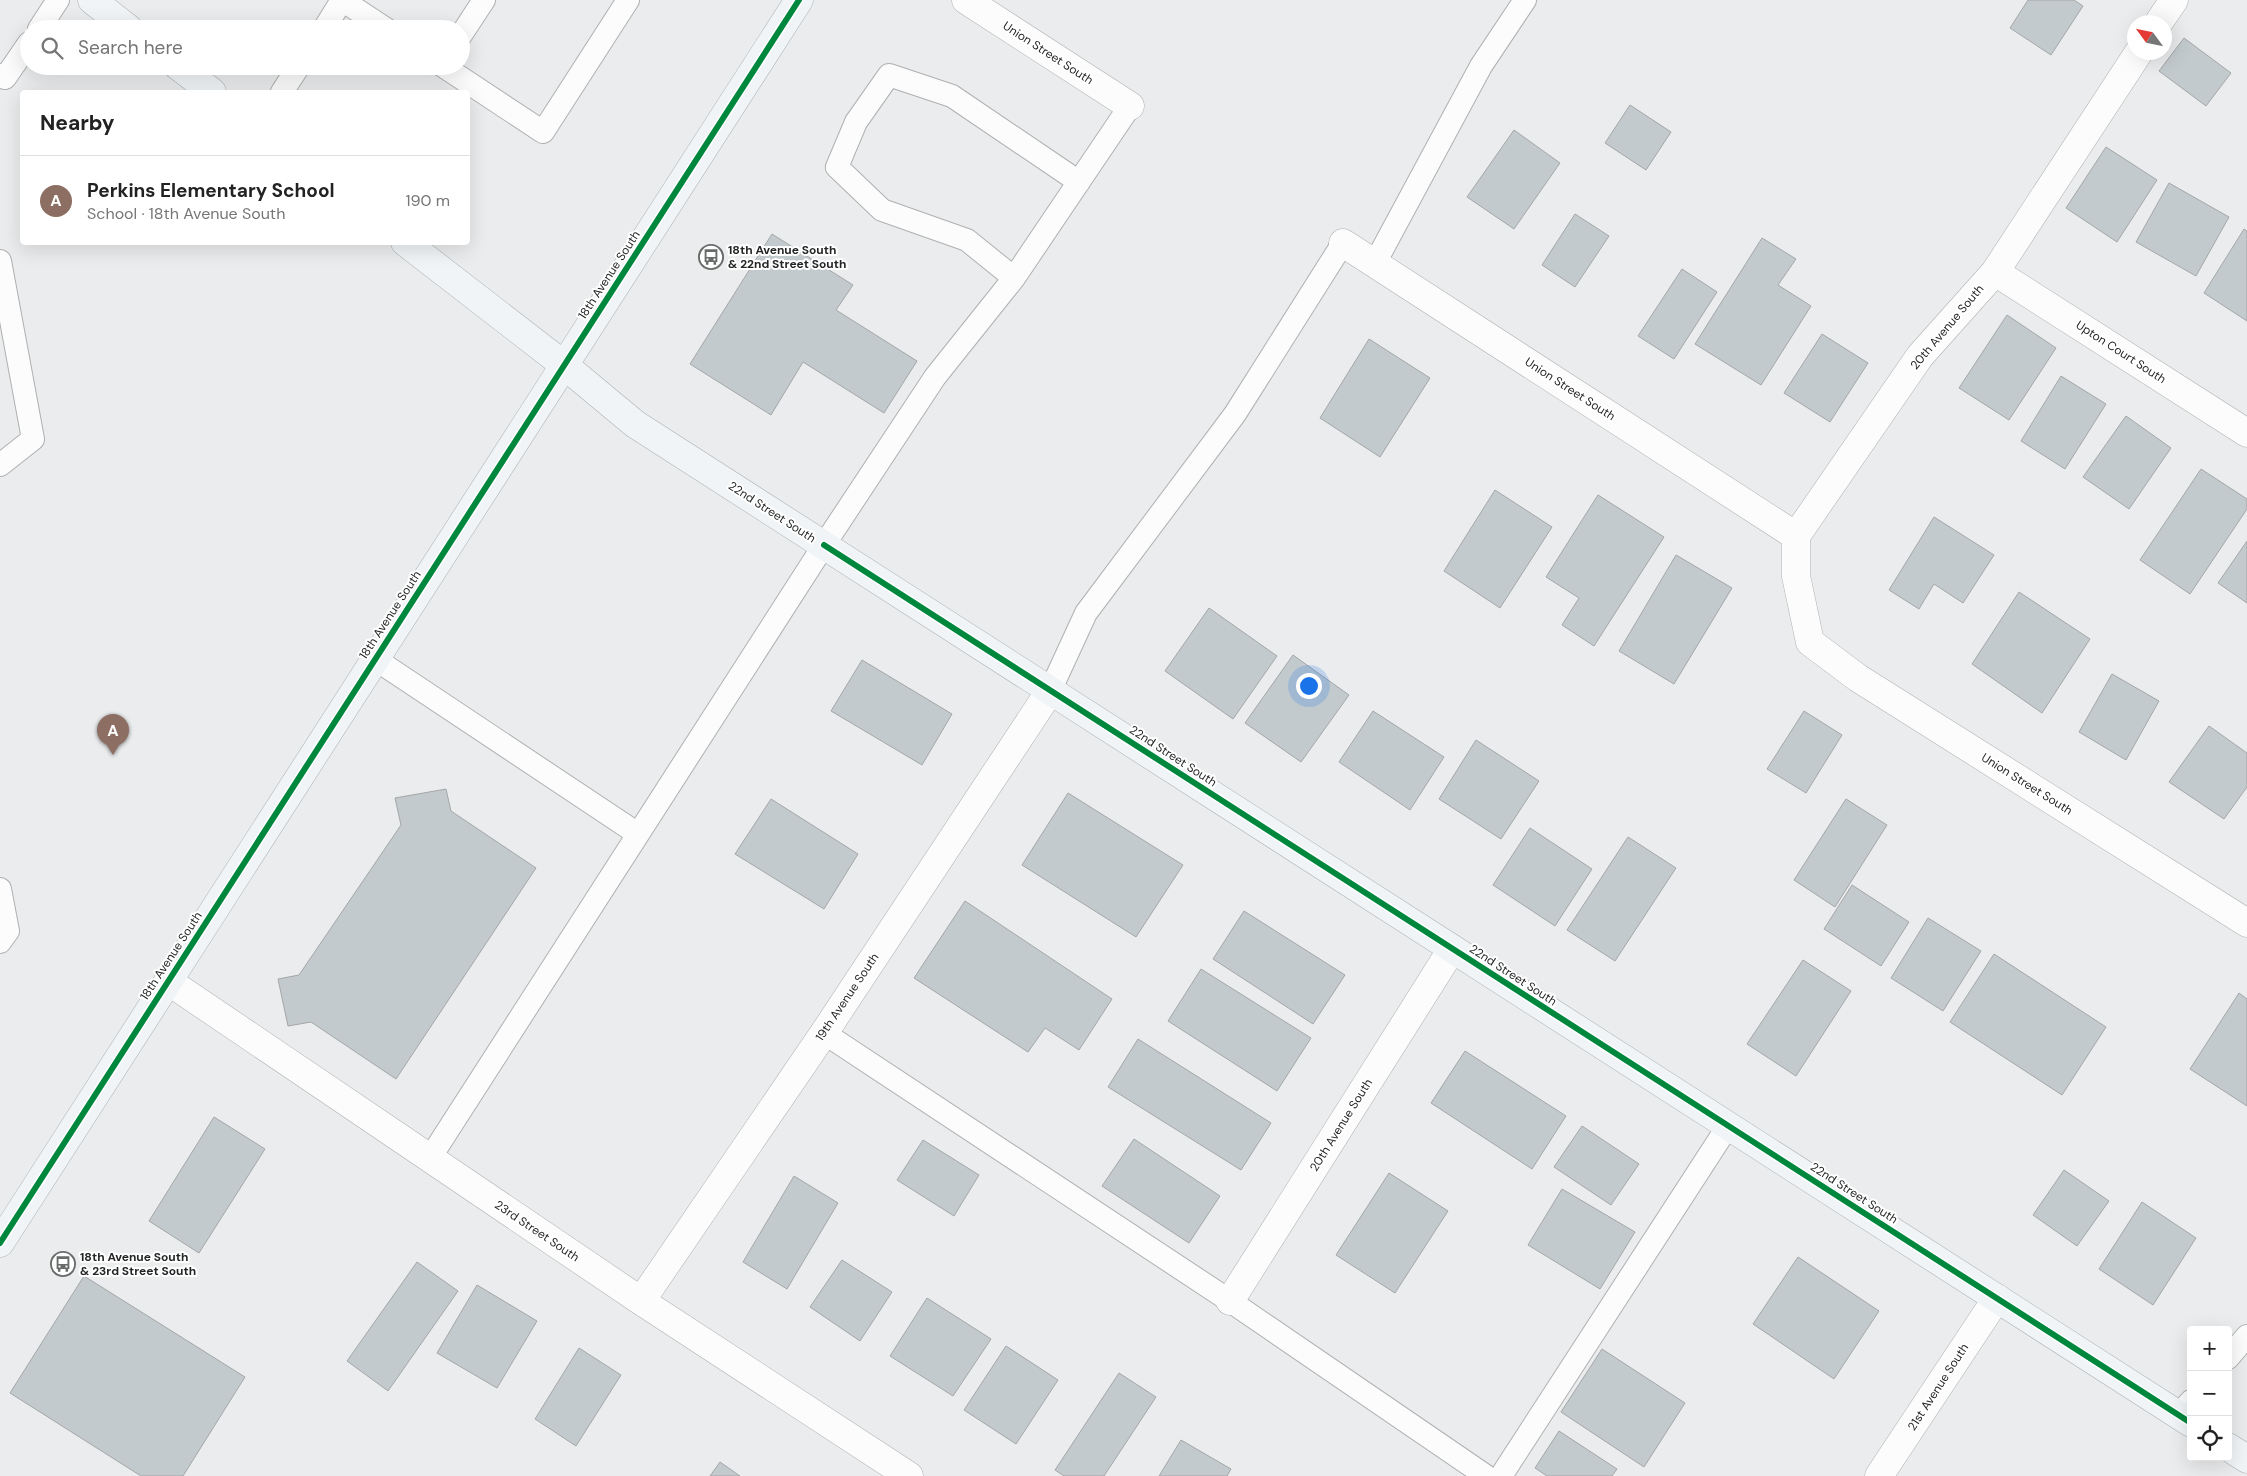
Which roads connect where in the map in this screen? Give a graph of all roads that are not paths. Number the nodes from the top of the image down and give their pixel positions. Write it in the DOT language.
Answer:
graph roads {
  1 [pos="58,0"];
  2 [pos="92,0"];
  3 [pos="342,0"];
  4 [pos="484,0"];
  5 [pos="628,0"];
  6 [pos="799,0"];
  7 [pos="966,0"];
  8 [pos="1525,0"];
  9 [pos="2174,0"];
  10 [pos="2164,15"];
  11 [pos="45,20"];
  12 [pos="118,20"];
  13 [pos="330,20"];
  14 [pos="372,20"];
  15 [pos="470,21"];
  16 [pos="20,55"];
  17 [pos="2134,60"];
  18 [pos="190,75"];
  19 [pos="293,75"];
  20 [pos="456,75"];
  21 [pos="2,80"];
  22 [pos="209,90"];
  23 [pos="283,90"];
  24 [pos="1130,106"];
  25 [pos="1079,182"];
  26 [pos="1343,243"];
  27 [pos="409,245"];
  28 [pos="0,260"];
  29 [pos="1375,264"];
  30 [pos="1995,272"];
  31 [pos="1014,278"];
  32 [pos="564,366"];
  33 [pos="2247,433"];
  34 [pos="0,465"];
  35 [pos="1796,536"];
  36 [pos="824,545"];
  37 [pos="375,659"];
  38 [pos="1050,691"];
  39 [pos="638,834"];
  40 [pos="0,889"];
  41 [pos="2247,923"];
  42 [pos="0,942"];
  43 [pos="1452,949"];
  44 [pos="168,981"];
  45 [pos="824,1033"];
  46 [pos="1728,1126"];
  47 [pos="430,1158"];
  48 [pos="0,1243"];
  49 [pos="1997,1298"];
  50 [pos="641,1301"];
  51 [pos="1230,1302"];
  52 [pos="2247,1336"];
  53 [pos="2232,1353"];
  54 [pos="2187,1413"];
  55 [pos="2232,1450"];
  56 [pos="2247,1459"];
  57 [pos="909,1476"];
  58 [pos="1486,1476"];
  59 [pos="1501,1476"];
  60 [pos="1879,1476"];
  1 -- 11 [label="lane"];
  2 -- 12 [label="street"];
  3 -- 13 [label="lane"];
  3 -- 14 [label="lane"];
  4 -- 15 [label="lane"];
  5 -- 20 [label="lane"];
  6 -- 32 [label="street, 18th Avenue South"];
  7 -- 24 [label="street, Union Street South"];
  8 -- 29 [label="lane"];
  9 -- 10 [label="street"];
  16 -- 21 [label="lane"];
  17 -- 30 [label="street, 20th Avenue South"];
  18 -- 22 [label="street"];
  19 -- 23 [label="lane"];
  24 -- 25 [label="lane"];
  25 -- 31 [label="lane"];
  25 -- 31 [label="lane"];
  26 -- 29 [label="street, Union Street South"];
  26 -- 38 [label="lane"];
  27 -- 32 [label="street, 22nd Street South"];
  28 -- 34 [label="lane"];
  29 -- 35 [label="street, Union Street South"];
  30 -- 33 [label="street, Upton Court South"];
  30 -- 35 [label="street, 20th Avenue South"];
  31 -- 36 [label="lane"];
  32 -- 36 [label="street, 22nd Street South"];
  32 -- 37 [label="street, 18th Avenue South"];
  35 -- 41 [label="street, Union Street South"];
  36 -- 38 [label="street, 22nd Street South"];
  36 -- 39 [label="lane"];
  37 -- 39 [label="lane"];
  37 -- 44 [label="street, 18th Avenue South"];
  38 -- 43 [label="street, 22nd Street South"];
  38 -- 45 [label="street, 19th Avenue South"];
  39 -- 47 [label="lane"];
  40 -- 42 [label="lane"];
  43 -- 46 [label="street, 22nd Street South"];
  43 -- 51 [label="street, 20th Avenue South"];
  44 -- 47 [label="street, 23rd Street South"];
  44 -- 48 [label="street, 18th Avenue South"];
  45 -- 50 [label="street, 19th Avenue South"];
  45 -- 51 [label="lane"];
  46 -- 49 [label="street, 22nd Street South"];
  46 -- 59 [label="lane"];
  47 -- 50 [label="street, 23rd Street South"];
  49 -- 54 [label="street, 22nd Street South"];
  49 -- 60 [label="street, 21st Avenue South"];
  50 -- 57 [label="street, 23rd Street South"];
  51 -- 58 [label="lane"];
  52 -- 53 [label="lane"];
  55 -- 56 [label="street"];
}
